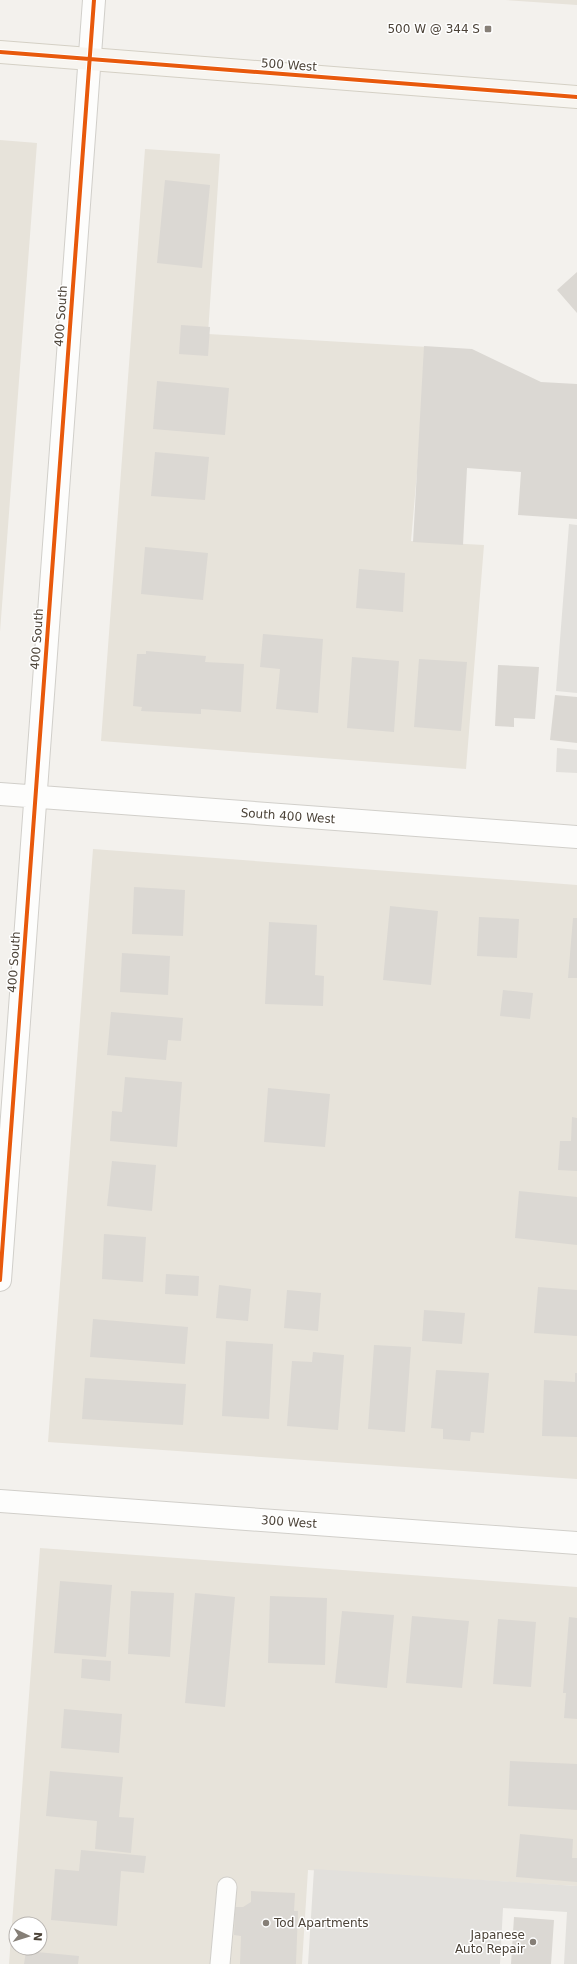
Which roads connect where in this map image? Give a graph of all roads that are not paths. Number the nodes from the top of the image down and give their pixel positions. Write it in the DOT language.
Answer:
graph roads {
  1 [pos="94,0"];
  2 [pos="0,52"];
  3 [pos="90,59"];
  4 [pos="577,97"];
  5 [pos="0,794"];
  6 [pos="36,797"];
  7 [pos="577,837"];
  8 [pos="0,1280"];
  9 [pos="0,1501"];
  10 [pos="577,1543"];
  11 [pos="227,1886"];
  12 [pos="220,1964"];
  1 -- 3 [label="street, 400 South"];
  2 -- 3 [label="main road, 500 West"];
  3 -- 4 [label="main road, 500 West"];
  3 -- 6 [label="street, 400 South"];
  5 -- 6 [label="street, South 400 West"];
  6 -- 7 [label="street, South 400 West"];
  6 -- 8 [label="street, 400 South"];
  9 -- 10 [label="street, 300 West"];
  11 -- 12 [label="lane"];
}
